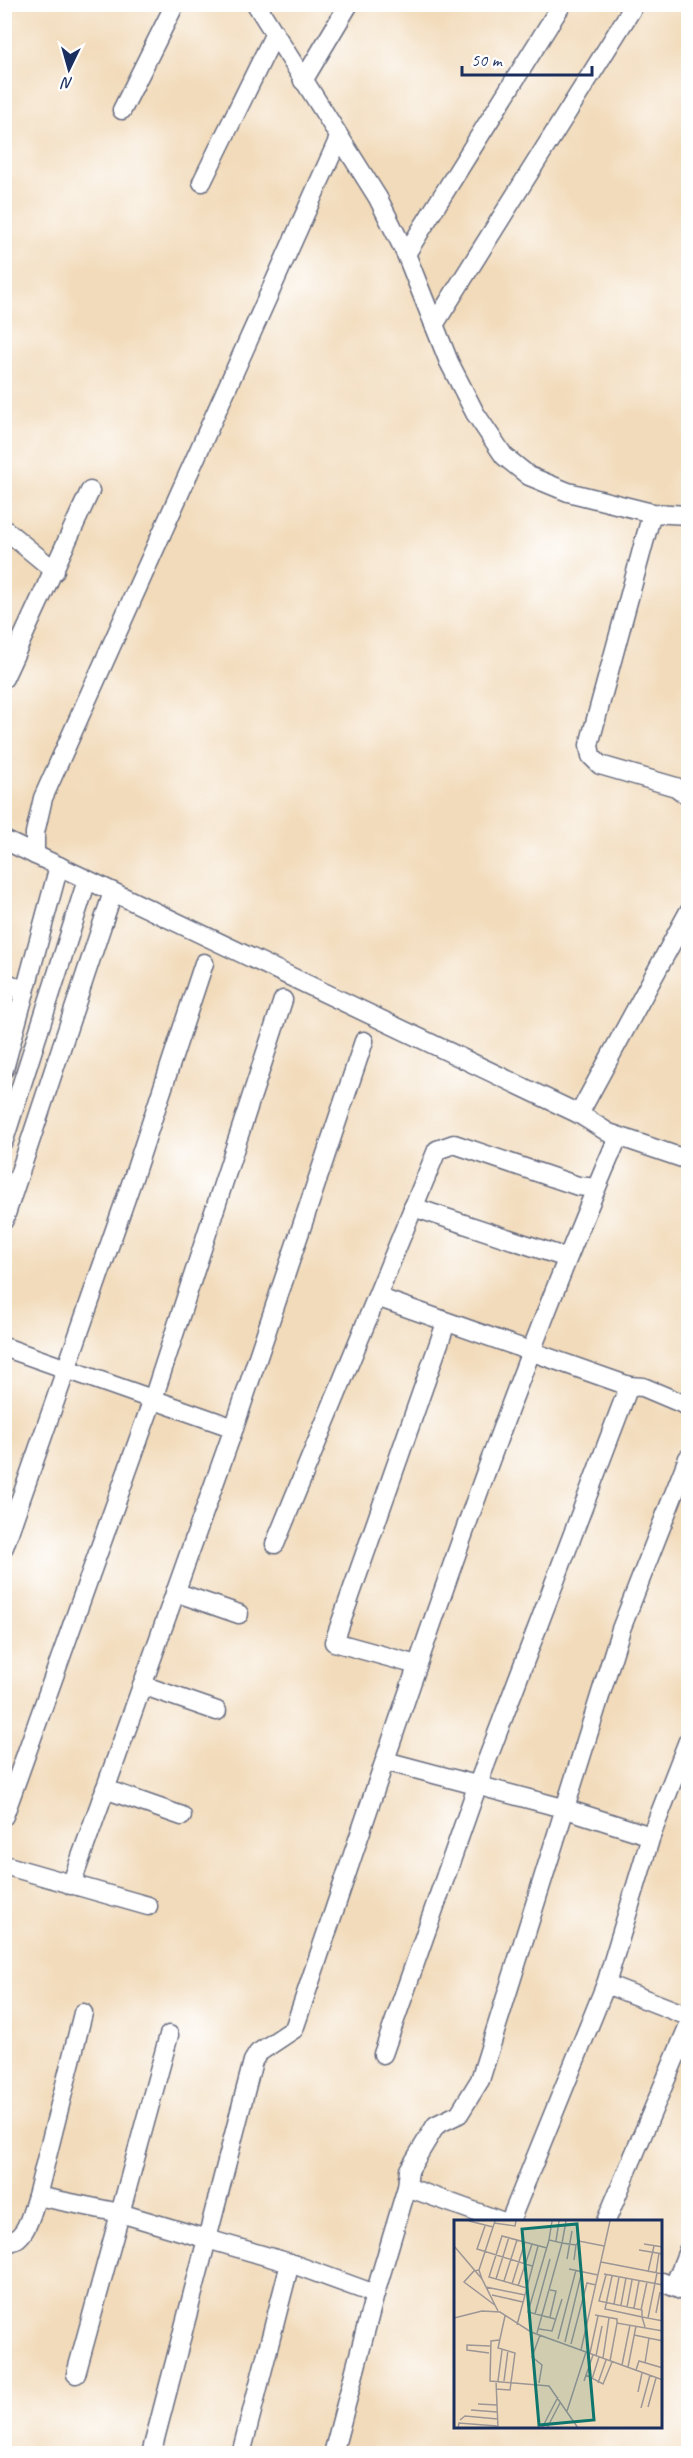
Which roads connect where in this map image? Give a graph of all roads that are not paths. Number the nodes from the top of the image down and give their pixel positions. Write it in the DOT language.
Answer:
graph roads {
  1 [pos="175,4"];
  2 [pos="256,4"];
  3 [pos="349,4"];
  4 [pos="562,4"];
  5 [pos="635,4"];
  6 [pos="274,35"];
  7 [pos="303,81"];
  8 [pos="122,110"];
  9 [pos="339,138"];
  10 [pos="202,182"];
  11 [pos="406,254"];
  12 [pos="434,325"];
  13 [pos="90,491"];
  14 [pos="652,513"];
  15 [pos="688,515"];
  16 [pos="4,529"];
  17 [pos="55,571"];
  18 [pos="4,678"];
  19 [pos="688,796"];
  20 [pos="4,840"];
  21 [pos="35,855"];
  22 [pos="59,866"];
  23 [pos="87,879"];
  24 [pos="113,892"];
  25 [pos="688,913"];
  26 [pos="204,963"];
  27 [pos="4,981"];
  28 [pos="26,992"];
  29 [pos="284,1000"];
  30 [pos="364,1041"];
  31 [pos="4,1069"];
  32 [pos="579,1114"];
  33 [pos="618,1137"];
  34 [pos="4,1140"];
  35 [pos="688,1160"];
  36 [pos="596,1188"];
  37 [pos="413,1207"];
  38 [pos="4,1220"];
  39 [pos="567,1258"];
  40 [pos="377,1297"];
  41 [pos="446,1323"];
  42 [pos="4,1347"];
  43 [pos="532,1352"];
  44 [pos="68,1369"];
  45 [pos="629,1386"];
  46 [pos="153,1399"];
  47 [pos="688,1406"];
  48 [pos="234,1428"];
  49 [pos="688,1458"];
  50 [pos="275,1544"];
  51 [pos="4,1547"];
  52 [pos="175,1592"];
  53 [pos="238,1614"];
  54 [pos="417,1665"];
  55 [pos="142,1685"];
  56 [pos="217,1711"];
  57 [pos="688,1741"];
  58 [pos="385,1761"];
  59 [pos="478,1784"];
  60 [pos="105,1789"];
  61 [pos="563,1808"];
  62 [pos="4,1815"];
  63 [pos="182,1816"];
  64 [pos="651,1836"];
  65 [pos="4,1865"];
  66 [pos="71,1885"];
  67 [pos="148,1906"];
  68 [pos="606,1984"];
  69 [pos="82,2013"];
  70 [pos="688,2016"];
  71 [pos="688,2027"];
  72 [pos="169,2035"];
  73 [pos="383,2054"];
  74 [pos="406,2187"];
  75 [pos="37,2196"];
  76 [pos="120,2213"];
  77 [pos="498,2220"];
  78 [pos="510,2220"];
  79 [pos="606,2220"];
  80 [pos="207,2240"];
  81 [pos="4,2243"];
  82 [pos="688,2251"];
  83 [pos="290,2263"];
  84 [pos="675,2287"];
  85 [pos="375,2294"];
  86 [pos="76,2374"];
  87 [pos="151,2454"];
  88 [pos="241,2454"];
  89 [pos="333,2454"];
  1 -- 8 [label="street"];
  2 -- 6 [label="street"];
  3 -- 7 [label="street"];
  4 -- 11 [label="street"];
  5 -- 12 [label="street"];
  6 -- 7 [label="street"];
  6 -- 10 [label="street"];
  7 -- 9 [label="street"];
  9 -- 11 [label="street"];
  9 -- 21 [label="street"];
  11 -- 12 [label="street"];
  12 -- 14 [label="street"];
  13 -- 17 [label="street"];
  14 -- 15 [label="street"];
  14 -- 19 [label="street"];
  16 -- 17 [label="street"];
  17 -- 18 [label="street"];
  20 -- 21 [label="street"];
  21 -- 22 [label="street"];
  22 -- 23 [label="street"];
  22 -- 28 [label="street"];
  23 -- 24 [label="street"];
  23 -- 34 [label="street"];
  24 -- 32 [label="street"];
  24 -- 38 [label="street"];
  25 -- 32 [label="street"];
  26 -- 44 [label="street"];
  27 -- 28 [label="street"];
  28 -- 31 [label="street"];
  29 -- 46 [label="street"];
  30 -- 48 [label="street"];
  32 -- 33 [label="street"];
  33 -- 35 [label="street"];
  33 -- 36 [label="street"];
  36 -- 37 [label="street"];
  36 -- 39 [label="street"];
  37 -- 39 [label="street"];
  37 -- 40 [label="street"];
  39 -- 43 [label="street"];
  40 -- 41 [label="street"];
  40 -- 50 [label="street"];
  41 -- 43 [label="street"];
  41 -- 54 [label="street"];
  42 -- 44 [label="street"];
  43 -- 45 [label="street"];
  43 -- 54 [label="street"];
  44 -- 46 [label="street"];
  44 -- 51 [label="street"];
  45 -- 47 [label="street"];
  45 -- 59 [label="street"];
  46 -- 48 [label="street"];
  46 -- 62 [label="street"];
  48 -- 52 [label="street"];
  49 -- 61 [label="street"];
  52 -- 53 [label="street"];
  52 -- 55 [label="street"];
  54 -- 58 [label="street"];
  55 -- 56 [label="street"];
  55 -- 60 [label="street"];
  57 -- 64 [label="street"];
  58 -- 59 [label="street"];
  58 -- 80 [label="street"];
  59 -- 61 [label="street"];
  59 -- 73 [label="street"];
  60 -- 63 [label="street"];
  60 -- 66 [label="street"];
  61 -- 64 [label="street"];
  61 -- 74 [label="street"];
  64 -- 68 [label="street"];
  65 -- 66 [label="street"];
  66 -- 67 [label="street"];
  68 -- 70 [label="street"];
  68 -- 78 [label="street"];
  69 -- 75 [label="street"];
  71 -- 79 [label="street"];
  72 -- 76 [label="street"];
  74 -- 77 [label="street"];
  74 -- 85 [label="street"];
  75 -- 76 [label="street"];
  75 -- 81 [label="street"];
  76 -- 80 [label="street"];
  76 -- 86 [label="street"];
  80 -- 83 [label="street"];
  80 -- 87 [label="street"];
  82 -- 84 [label="street"];
  83 -- 85 [label="street"];
  83 -- 88 [label="street"];
  85 -- 89 [label="street"];
}
